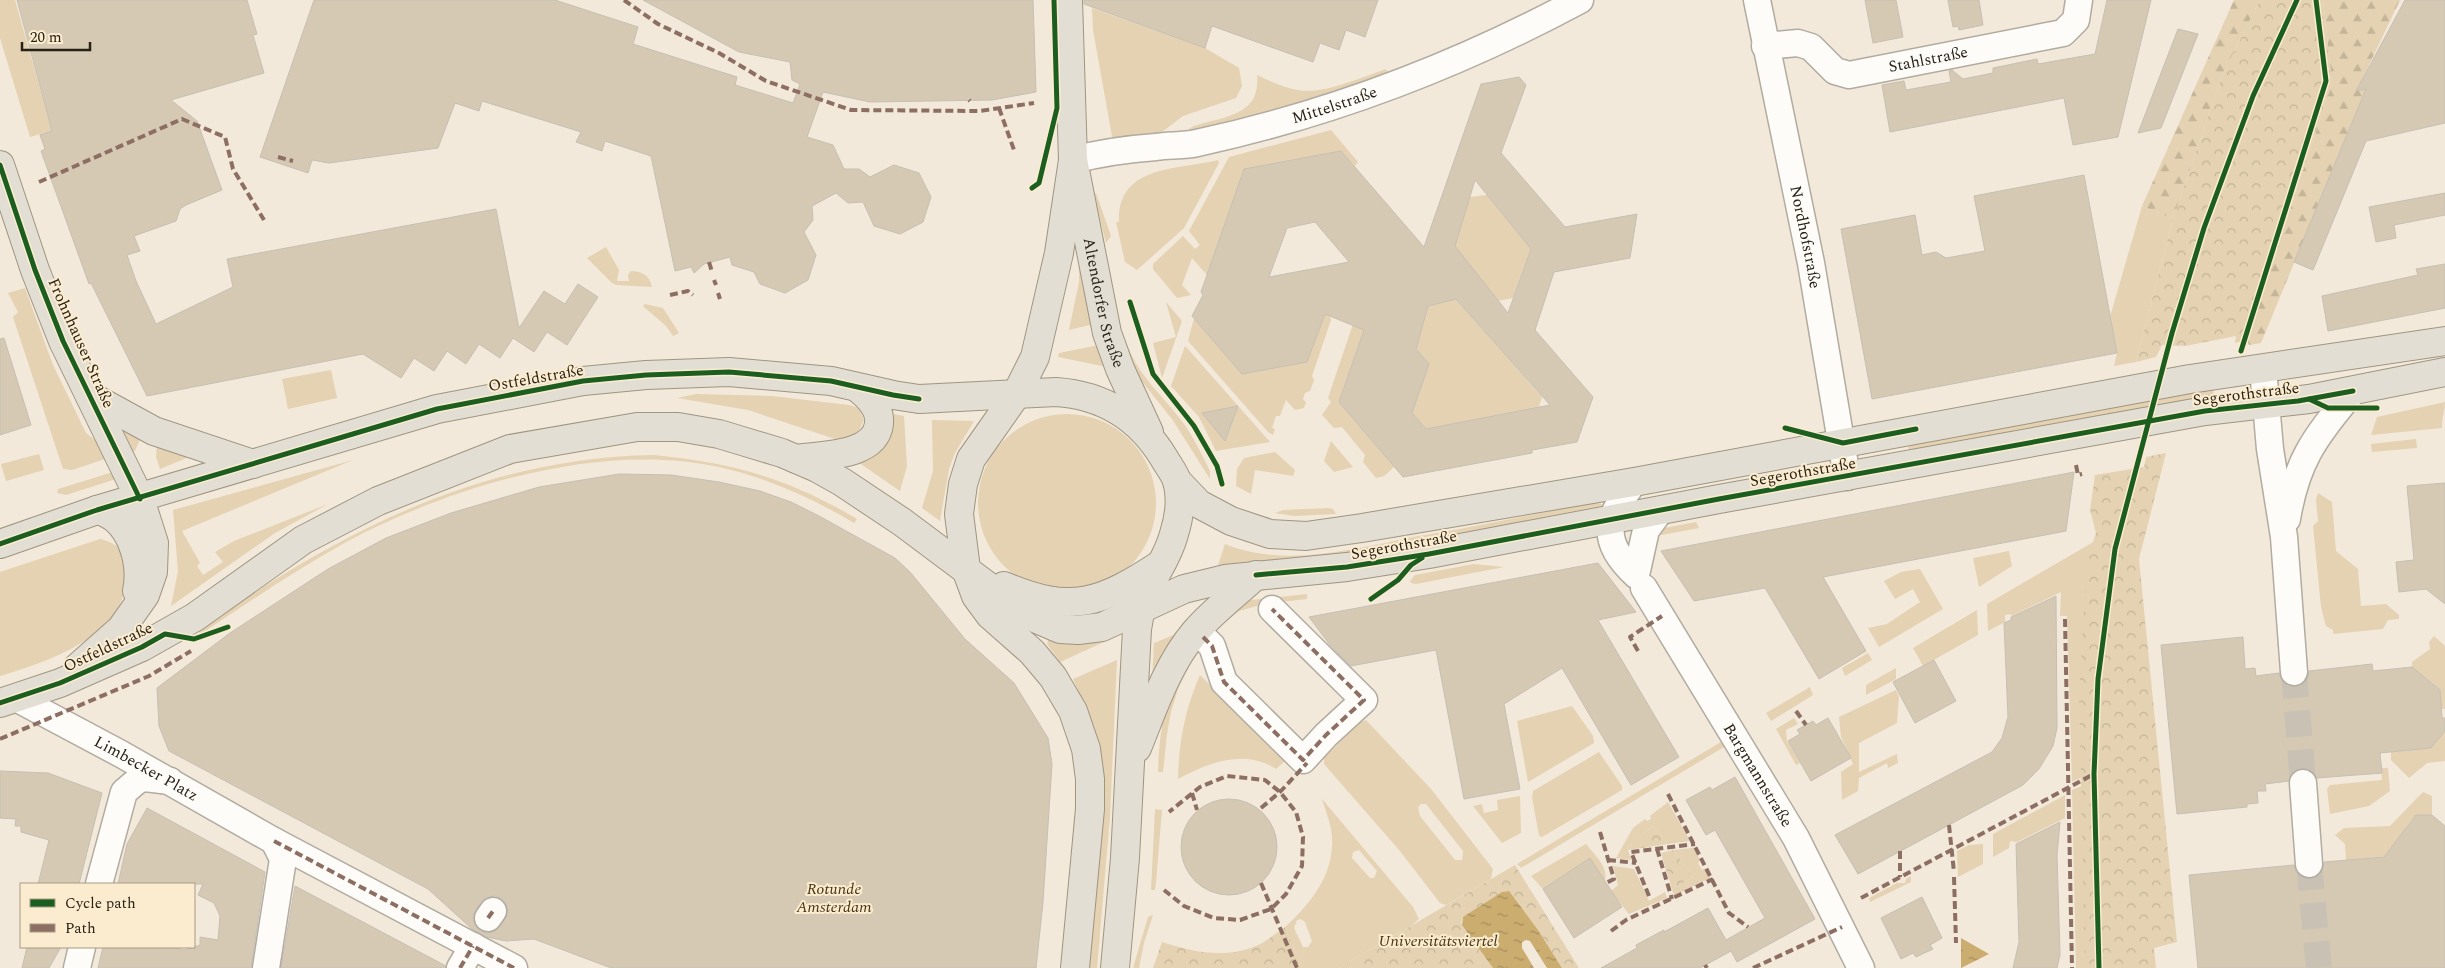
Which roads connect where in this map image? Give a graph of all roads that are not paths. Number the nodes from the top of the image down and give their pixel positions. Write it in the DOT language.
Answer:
graph roads {
  1 [pos="1068,0"];
  2 [pos="1580,0"];
  3 [pos="1757,0"];
  4 [pos="2079,0"];
  5 [pos="1765,46"];
  6 [pos="1073,160"];
  7 [pos="0,165"];
  8 [pos="2445,342"];
  9 [pos="2263,369"];
  10 [pos="2445,372"];
  11 [pos="859,389"];
  12 [pos="2353,391"];
  13 [pos="1016,394"];
  14 [pos="90,396"];
  15 [pos="2266,405"];
  16 [pos="1152,440"];
  17 [pos="1843,443"];
  18 [pos="796,459"];
  19 [pos="254,464"];
  20 [pos="1848,477"];
  21 [pos="1177,481"];
  22 [pos="1634,482"];
  23 [pos="140,499"];
  24 [pos="97,510"];
  25 [pos="1660,511"];
  26 [pos="1610,520"];
  27 [pos="2284,537"];
  28 [pos="0,544"];
  29 [pos="1162,563"];
  30 [pos="966,569"];
  31 [pos="1256,575"];
  32 [pos="1644,588"];
  33 [pos="1272,609"];
  34 [pos="1140,610"];
  35 [pos="132,614"];
  36 [pos="1203,637"];
  37 [pos="2294,672"];
  38 [pos="60,683"];
  39 [pos="8,701"];
  40 [pos="1130,766"];
  41 [pos="170,781"];
  42 [pos="2303,783"];
  43 [pos="274,841"];
  44 [pos="2309,864"];
  45 [pos="98,883"];
  46 [pos="82,948"];
  47 [pos="467,957"];
  48 [pos="77,968"];
  49 [pos="266,968"];
  50 [pos="514,968"];
  51 [pos="1076,968"];
  52 [pos="1115,968"];
  53 [pos="1861,968"];
  1 -- 6 [label="main road, Altendorfer Straße"];
  2 -- 6 [label="street, Mittelstraße"];
  3 -- 5 [label="street, Nordhofstraße"];
  4 -- 5 [label="street, Stahlstraße"];
  5 -- 17 [label="street, Nordhofstraße"];
  6 -- 13 [label="main road, Altendorfer Straße"];
  6 -- 16 [label="main road, Altendorfer Straße"];
  7 -- 14 [label="main road, Frohnhauser Straße"];
  8 -- 9 [label="main road, Segerothstraße"];
  9 -- 15 [label="street"];
  9 -- 17 [label="main road, Segerothstraße"];
  10 -- 12 [label="main road, Segerothstraße"];
  11 -- 13 [label="main road, Ostfeldstraße"];
  11 -- 18 [label="main road"];
  11 -- 19 [label="main road, Ostfeldstraße"];
  12 -- 15 [label="main road, Segerothstraße"];
  12 -- 27 [label="street"];
  13 -- 16 [label="main road, Ostfeldstraße"];
  13 -- 30 [label="main road, Altendorfer Straße"];
  14 -- 19 [label="main road"];
  14 -- 23 [label="main road, Frohnhauser Straße"];
  15 -- 20 [label="main road, Segerothstraße"];
  15 -- 27 [label="street"];
  16 -- 21 [label="main road, Segerothstraße"];
  17 -- 20 [label="street, Nordhofstraße"];
  17 -- 22 [label="main road, Segerothstraße"];
  18 -- 30 [label="main road, Ostfeldstraße"];
  18 -- 38 [label="main road, Ostfeldstraße"];
  19 -- 23 [label="main road"];
  20 -- 25 [label="main road, Segerothstraße"];
  21 -- 22 [label="main road, Segerothstraße"];
  21 -- 29 [label="main road"];
  22 -- 26 [label="street"];
  23 -- 24 [label="main road"];
  23 -- 35 [label="main road, Frohnhauser Straße"];
  24 -- 28 [label="main road"];
  24 -- 35 [label="main road"];
  25 -- 26 [label="main road, Segerothstraße"];
  25 -- 26 [label="street"];
  26 -- 31 [label="main road, Segerothstraße"];
  27 -- 37 [label="street"];
  29 -- 30 [label="main road"];
  29 -- 34 [label="main road"];
  30 -- 34 [label="main road, Segerothstraße"];
  30 -- 51 [label="main road, Altendorfer Straße"];
  31 -- 34 [label="main road, Segerothstraße"];
  31 -- 40 [label="main road"];
  32 -- 53 [label="street, Bargmannstraße"];
  33 -- 36 [label="street"];
  34 -- 40 [label="main road"];
  35 -- 38 [label="main road, Frohnhauser Straße"];
  38 -- 39 [label="main road, Limbecker Platz"];
  39 -- 41 [label="street, Limbecker Platz"];
  40 -- 52 [label="main road"];
  41 -- 43 [label="street, Limbecker Platz"];
  41 -- 45 [label="street"];
  42 -- 44 [label="street"];
  43 -- 47 [label="street, Limbecker Platz"];
  43 -- 49 [label="street"];
  46 -- 48 [label="street"];
  47 -- 50 [label="street, Limbecker Platz"];
}
